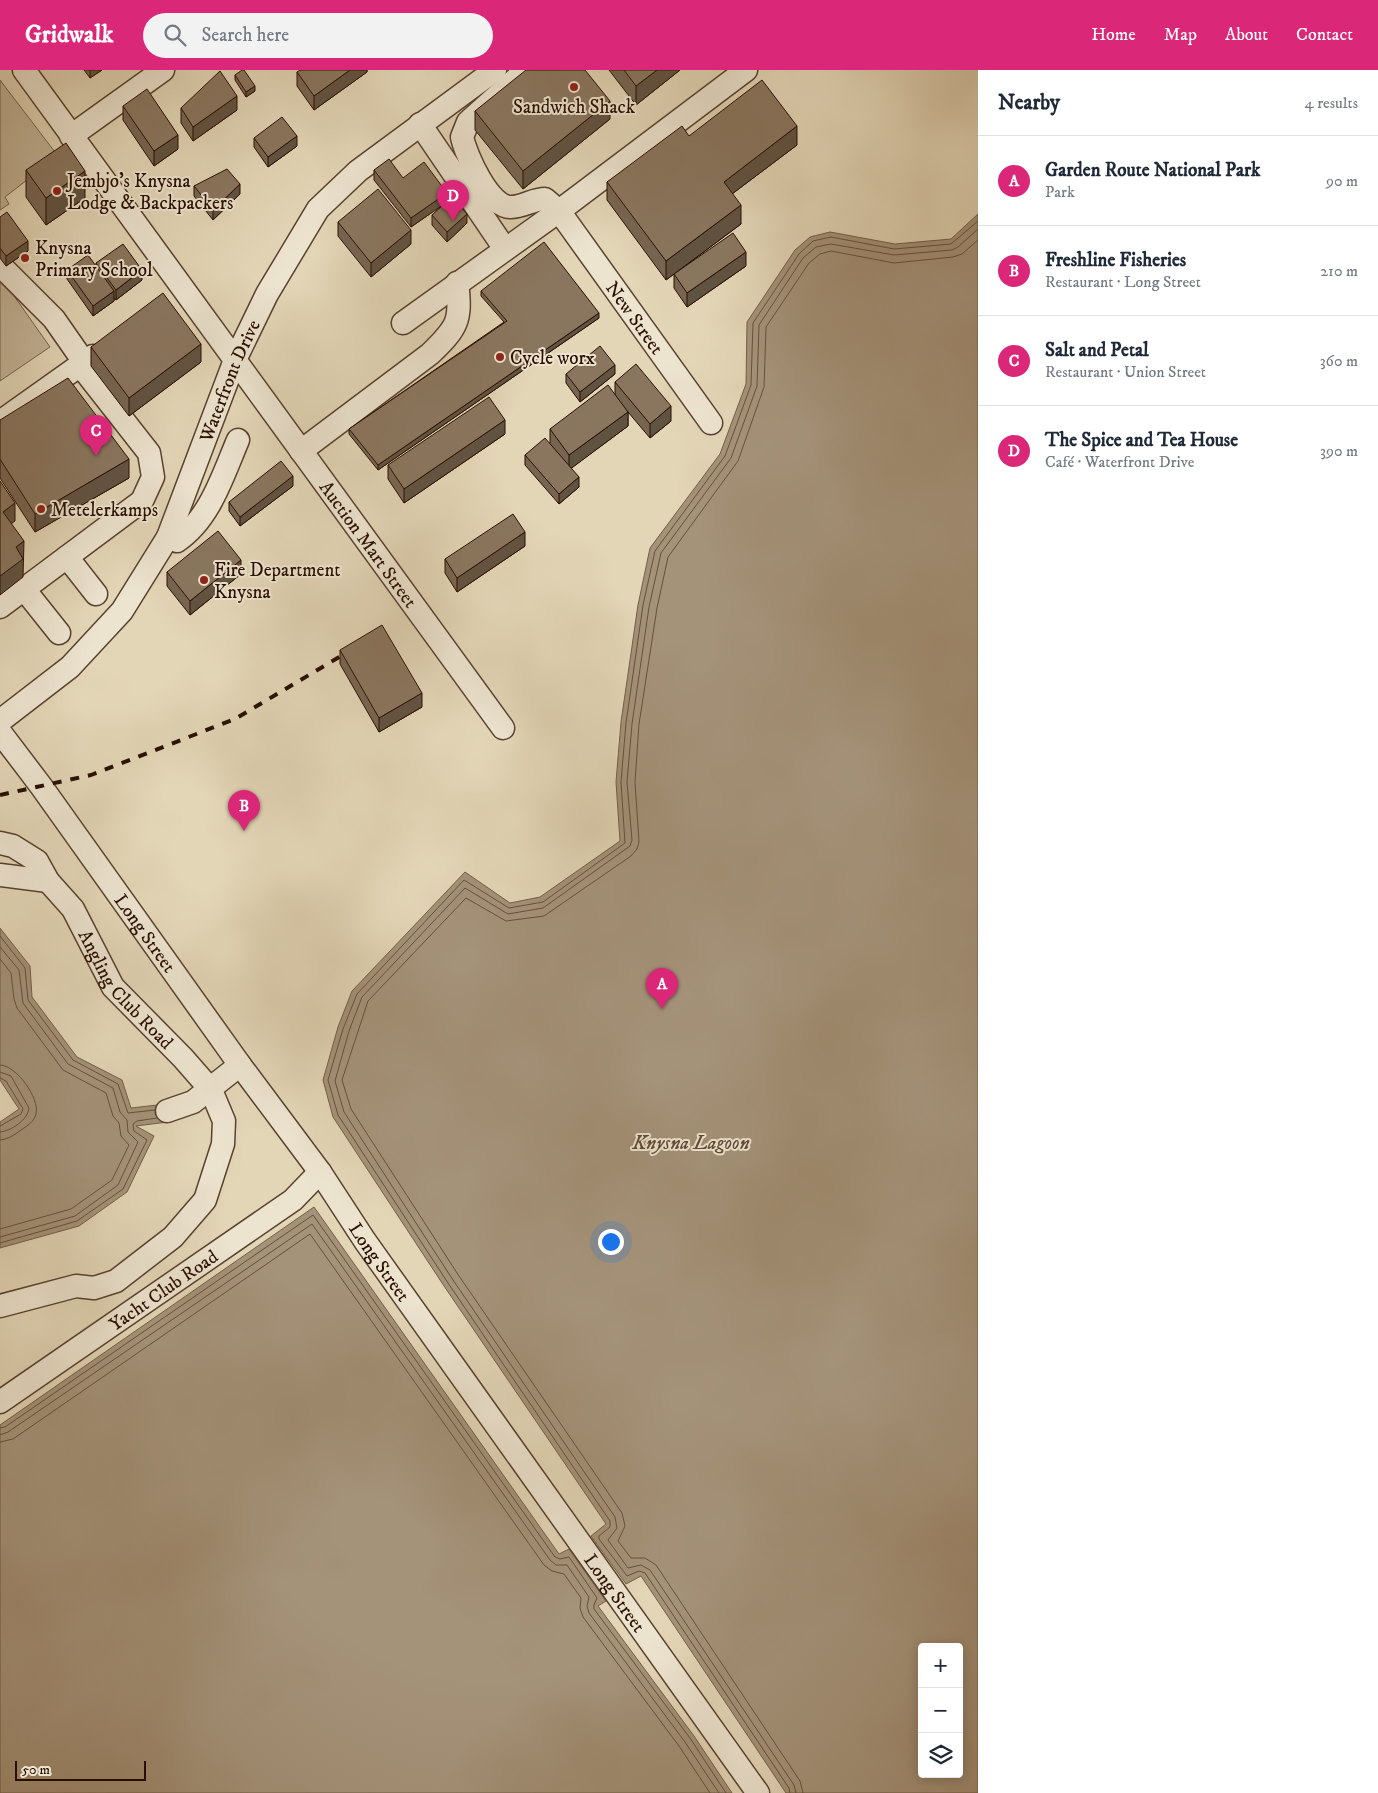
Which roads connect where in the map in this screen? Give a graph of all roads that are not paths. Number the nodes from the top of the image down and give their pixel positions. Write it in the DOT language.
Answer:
graph roads {
  1 [pos="24,70"];
  2 [pos="163,70"];
  3 [pos="495,70"];
  4 [pos="526,70"];
  5 [pos="746,70"];
  6 [pos="420,124"];
  7 [pos="71,136"];
  8 [pos="559,210"];
  9 [pos="506,249"];
  10 [pos="7,263"];
  11 [pos="457,283"];
  12 [pos="402,323"];
  13 [pos="107,346"];
  14 [pos="235,360"];
  15 [pos="82,363"];
  16 [pos="0,422"];
  17 [pos="711,423"];
  18 [pos="238,440"];
  19 [pos="301,451"];
  20 [pos="168,537"];
  21 [pos="67,557"];
  22 [pos="24,589"];
  23 [pos="96,594"];
  24 [pos="0,607"];
  25 [pos="59,633"];
  26 [pos="0,721"];
  27 [pos="503,728"];
  28 [pos="0,732"];
  29 [pos="0,843"];
  30 [pos="0,875"];
  31 [pos="48,881"];
  32 [pos="240,1065"];
  33 [pos="211,1090"];
  34 [pos="167,1111"];
  35 [pos="320,1172"];
  36 [pos="0,1306"];
  37 [pos="0,1402"];
  38 [pos="758,1793"];
  1 -- 7 [label="street, Auction Mart Street"];
  2 -- 7 [label="street"];
  3 -- 6 [label="street, Waterfront Drive"];
  4 -- 8 [label="street"];
  5 -- 8 [label="street"];
  6 -- 9 [label="street"];
  6 -- 14 [label="street, Waterfront Drive"];
  7 -- 14 [label="street, Auction Mart Street"];
  8 -- 9 [label="street"];
  8 -- 17 [label="street, New Street"];
  9 -- 11 [label="street"];
  10 -- 15 [label="street"];
  11 -- 12 [label="street"];
  11 -- 19 [label="street"];
  13 -- 15 [label="street"];
  14 -- 19 [label="street, Auction Mart Street"];
  14 -- 20 [label="street, Waterfront Drive"];
  15 -- 16 [label="street"];
  15 -- 21 [label="street"];
  18 -- 20 [label="street"];
  19 -- 27 [label="street, Auction Mart Street"];
  20 -- 26 [label="street, Waterfront Drive"];
  21 -- 22 [label="street"];
  21 -- 23 [label="street"];
  22 -- 24 [label="street"];
  22 -- 25 [label="street"];
  28 -- 32 [label="street, Long Street"];
  29 -- 31 [label="street, Angling Club Road"];
  30 -- 31 [label="street"];
  31 -- 33 [label="street, Angling Club Road"];
  32 -- 33 [label="street"];
  32 -- 35 [label="street, Long Street"];
  33 -- 34 [label="street"];
  33 -- 36 [label="street, Angling Club Road"];
  35 -- 37 [label="street, Yacht Club Road"];
  35 -- 38 [label="street, Long Street"];
}
